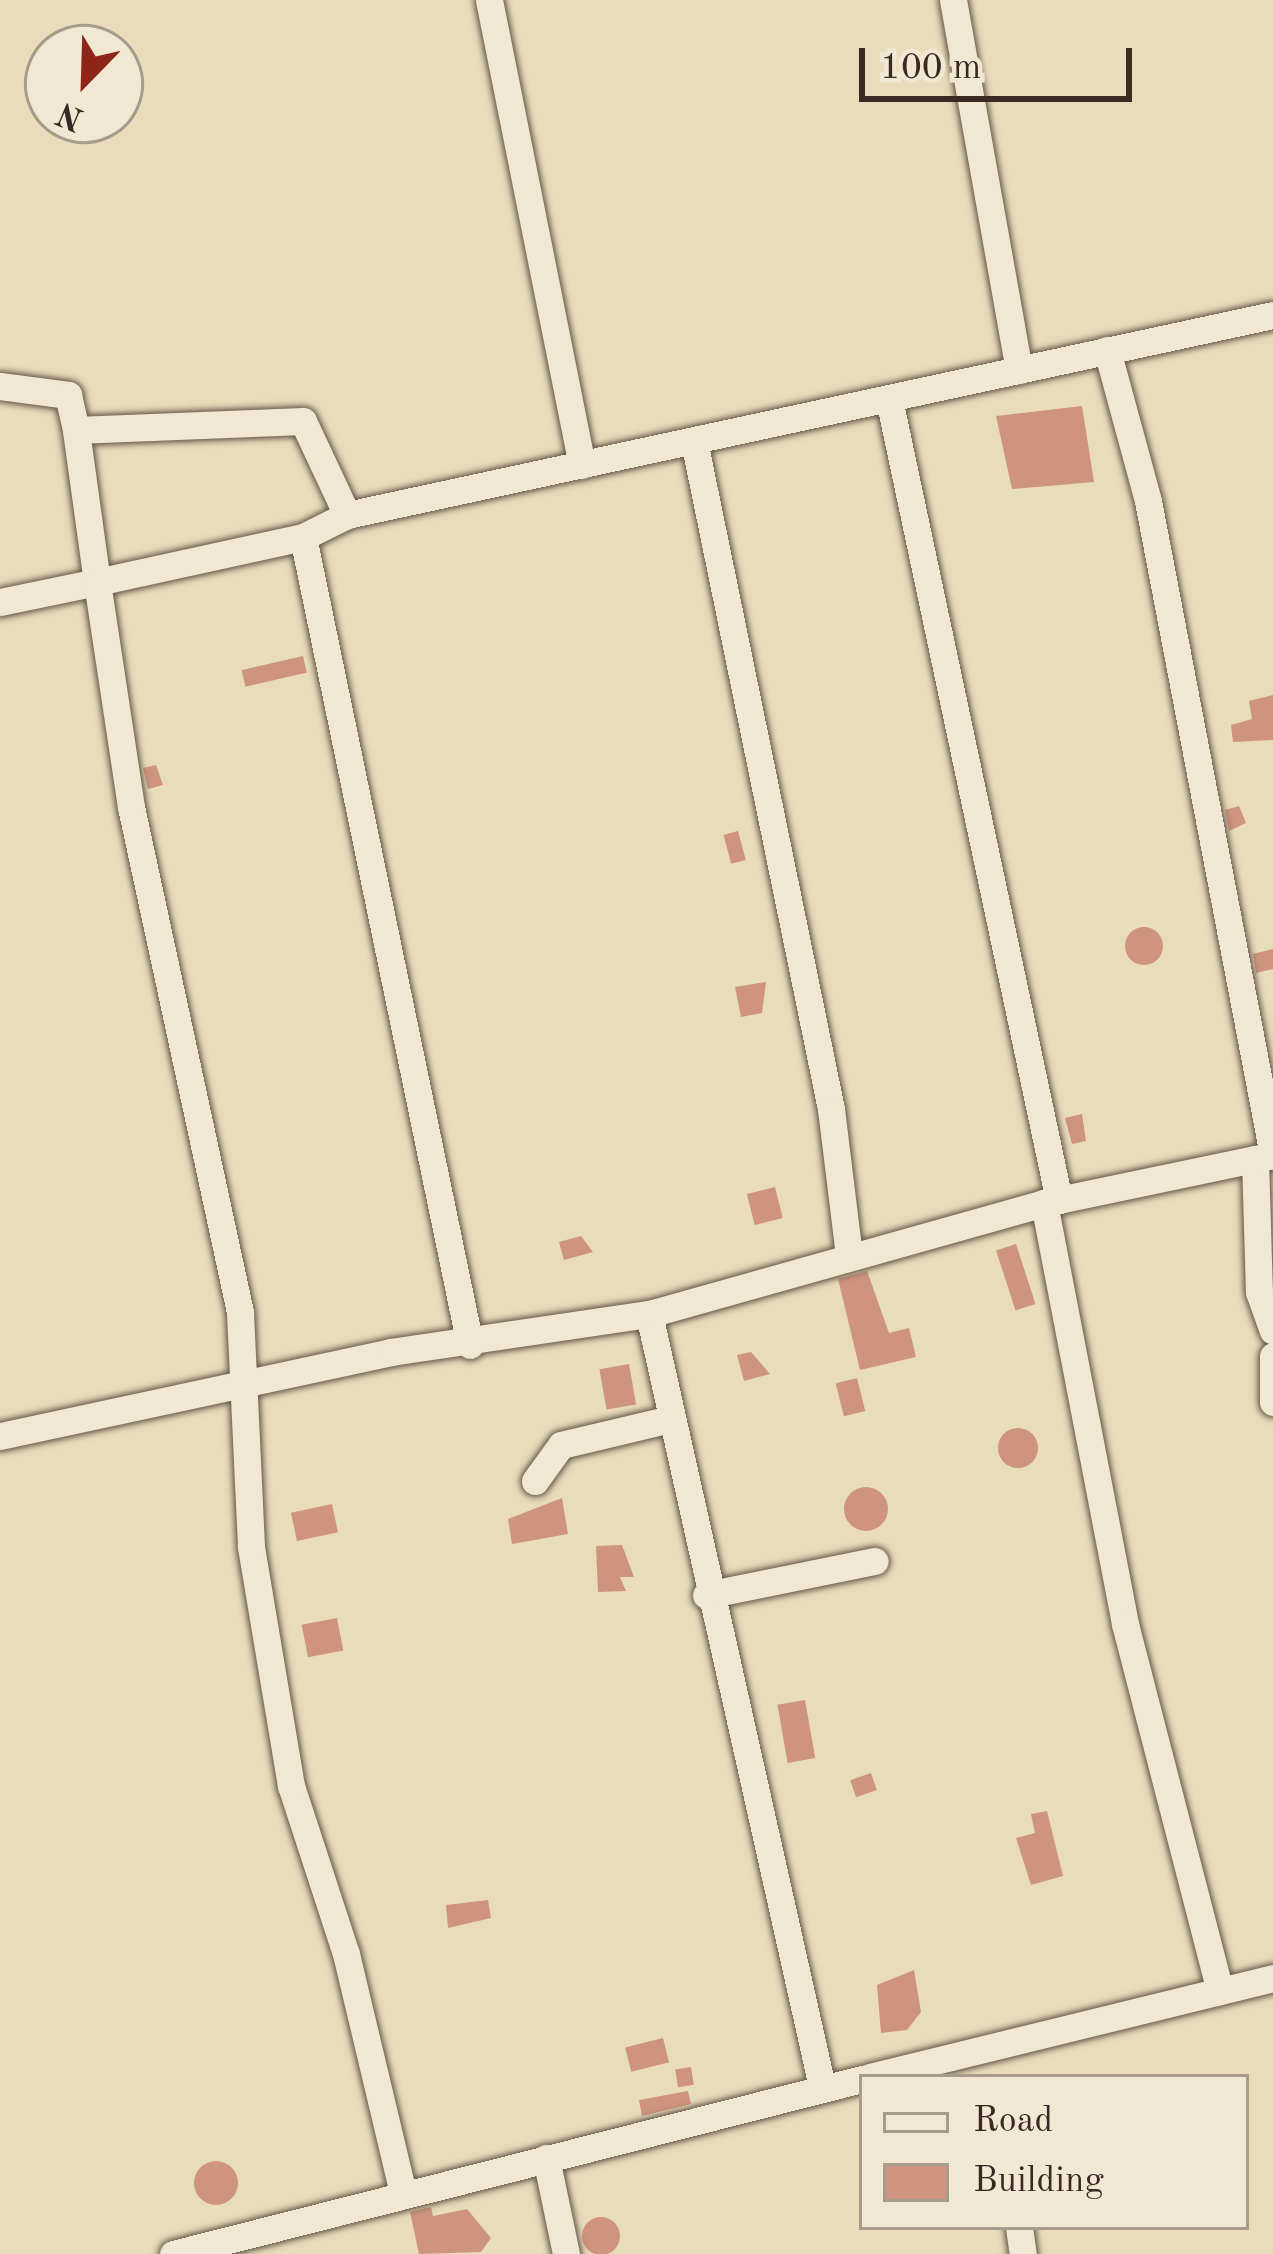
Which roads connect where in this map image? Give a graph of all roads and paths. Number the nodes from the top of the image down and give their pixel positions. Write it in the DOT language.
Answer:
graph roads {
  1 [pos="489,0"];
  2 [pos="953,0"];
  3 [pos="1273,315"];
  4 [pos="1107,350"];
  5 [pos="1019,370"];
  6 [pos="0,386"];
  7 [pos="889,399"];
  8 [pos="76,430"];
  9 [pos="694,441"];
  10 [pos="582,465"];
  11 [pos="347,515"];
  12 [pos="303,537"];
  13 [pos="97,582"];
  14 [pos="0,602"];
  15 [pos="1267,1156"];
  16 [pos="1052,1201"];
  17 [pos="849,1256"];
  18 [pos="649,1314"];
  19 [pos="1273,1330"];
  20 [pos="470,1345"];
  21 [pos="1273,1356"];
  22 [pos="237,1382"];
  23 [pos="1273,1402"];
  24 [pos="670,1419"];
  25 [pos="0,1436"];
  26 [pos="535,1481"];
  27 [pos="875,1561"];
  28 [pos="706,1595"];
  29 [pos="1273,1978"];
  30 [pos="1220,1990"];
  31 [pos="975,2067"];
  32 [pos="906,2074"];
  33 [pos="859,2079"];
  34 [pos="823,2086"];
  35 [pos="546,2158"];
  36 [pos="402,2189"];
  37 [pos="172,2254"];
  38 [pos="566,2254"];
  1 -- 10 [label="street"];
  2 -- 5 [label="street"];
  3 -- 4 [label="street"];
  4 -- 5 [label="street"];
  4 -- 15 [label="street"];
  5 -- 7 [label="street"];
  6 -- 8 [label="street"];
  7 -- 9 [label="street"];
  7 -- 16 [label="street"];
  8 -- 11 [label="street"];
  8 -- 13 [label="street"];
  9 -- 10 [label="street"];
  9 -- 17 [label="street"];
  10 -- 11 [label="street"];
  11 -- 12 [label="street"];
  12 -- 13 [label="street"];
  12 -- 20 [label="street"];
  13 -- 14 [label="street"];
  13 -- 22 [label="street"];
  15 -- 16 [label="street"];
  15 -- 19 [label="street"];
  16 -- 17 [label="street"];
  16 -- 30 [label="street"];
  17 -- 18 [label="street"];
  18 -- 20 [label="street"];
  18 -- 24 [label="street"];
  20 -- 22 [label="street"];
  21 -- 23 [label="street"];
  22 -- 25 [label="street"];
  22 -- 36 [label="street"];
  24 -- 26 [label="street"];
  24 -- 28 [label="street"];
  27 -- 28 [label="street"];
  28 -- 34 [label="street"];
  29 -- 30 [label="street"];
  30 -- 31 [label="street"];
  31 -- 32 [label="street"];
  33 -- 34 [label="street"];
  34 -- 35 [label="street"];
  35 -- 36 [label="street"];
  35 -- 38 [label="street"];
  36 -- 37 [label="street"];
}
